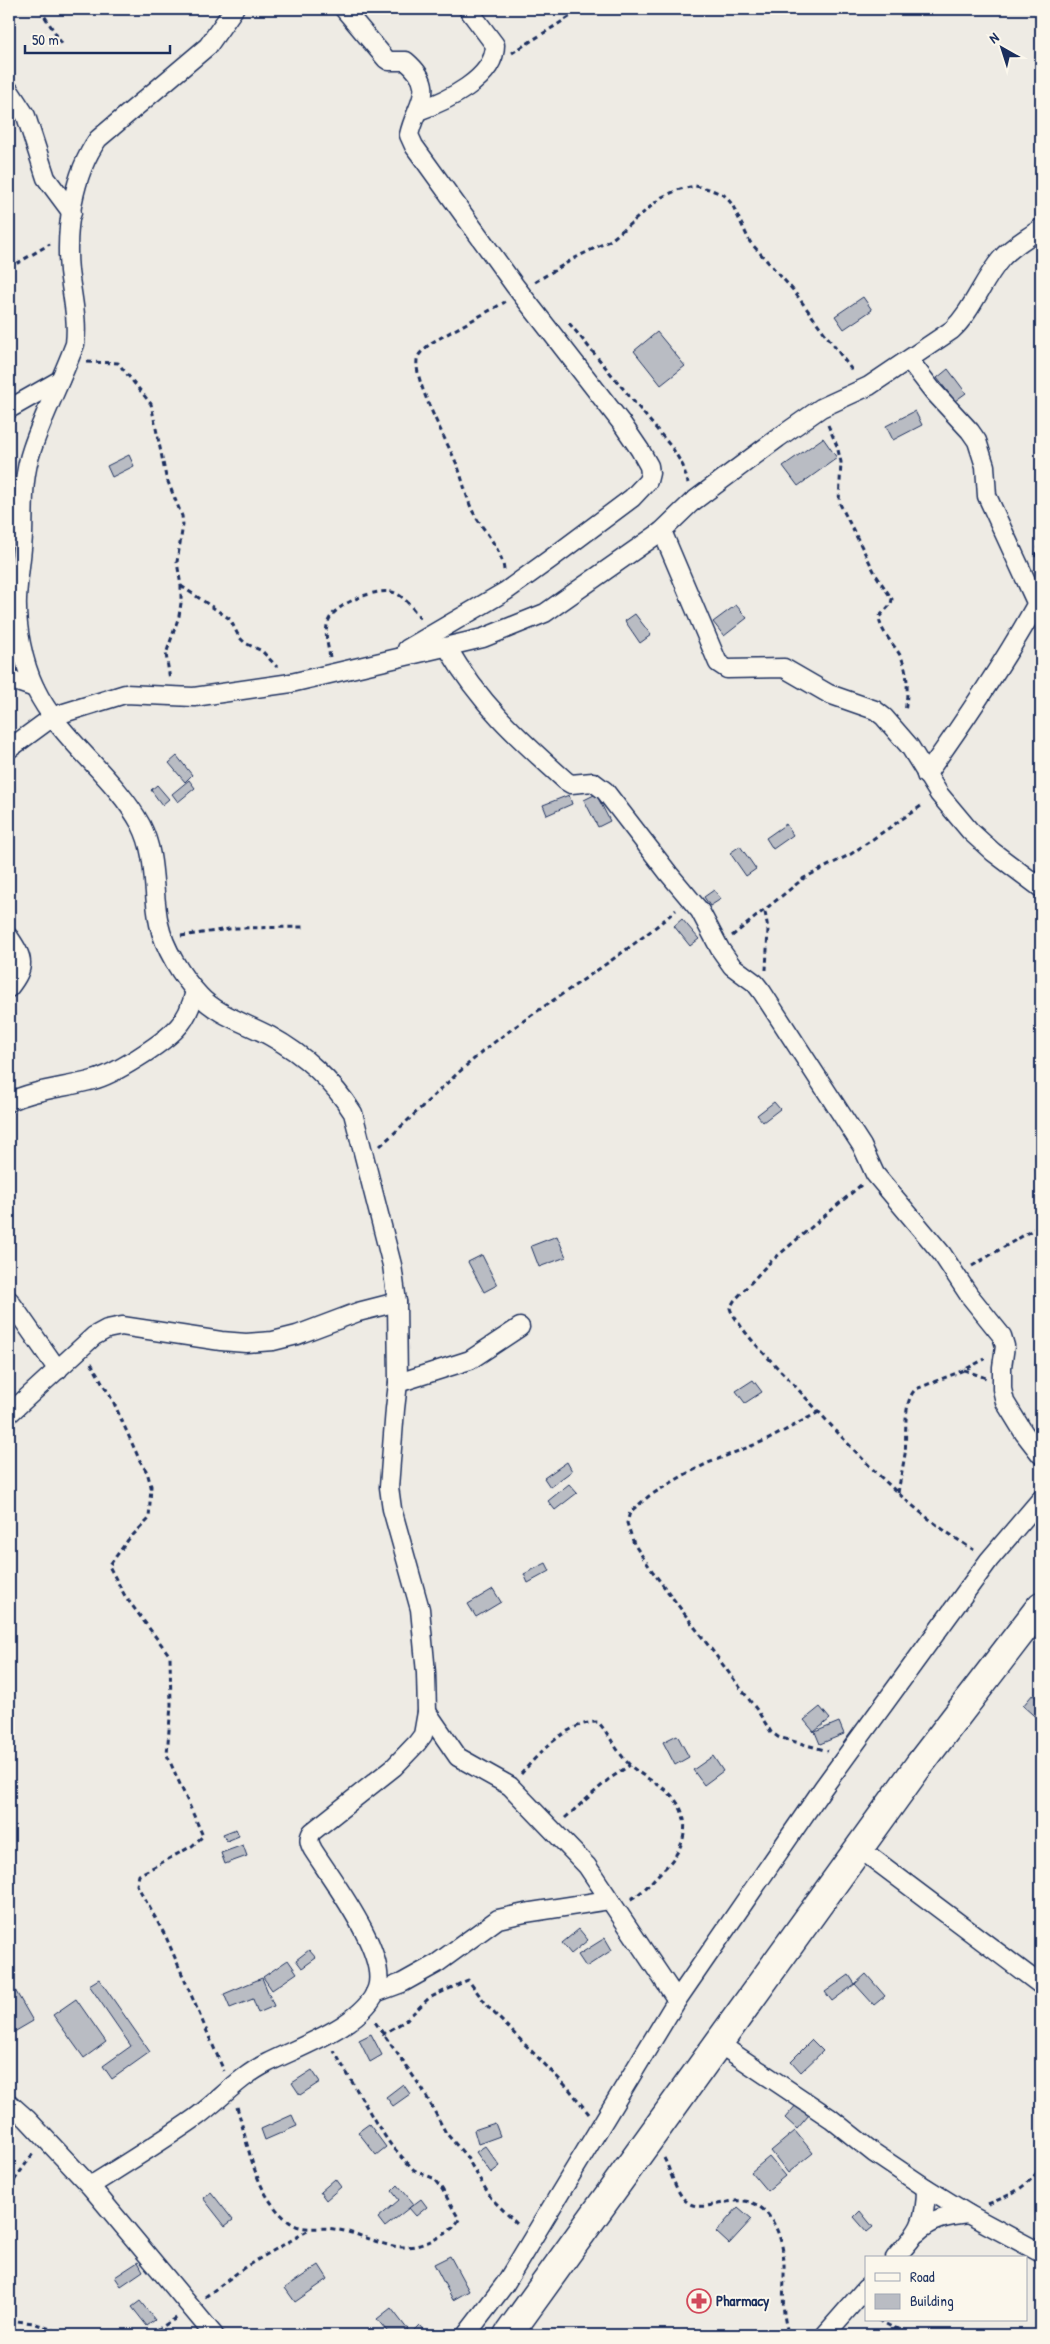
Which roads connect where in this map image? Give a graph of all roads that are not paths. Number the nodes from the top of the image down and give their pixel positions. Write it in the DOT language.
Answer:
graph roads {
  1 [pos="234,9"];
  2 [pos="344,9"];
  3 [pos="468,9"];
  4 [pos="9,90"];
  5 [pos="418,111"];
  6 [pos="72,213"];
  7 [pos="1041,228"];
  8 [pos="909,360"];
  9 [pos="64,372"];
  10 [pos="9,409"];
  11 [pos="662,531"];
  12 [pos="1039,609"];
  13 [pos="447,647"];
  14 [pos="392,658"];
  15 [pos="9,679"];
  16 [pos="35,688"];
  17 [pos="54,716"];
  18 [pos="9,749"];
  19 [pos="926,775"];
  20 [pos="1041,888"];
  21 [pos="9,937"];
  22 [pos="9,988"];
  23 [pos="195,991"];
  24 [pos="9,1102"];
  25 [pos="9,1300"];
  26 [pos="397,1302"];
  27 [pos="520,1326"];
  28 [pos="58,1370"];
  29 [pos="398,1384"];
  30 [pos="9,1414"];
  31 [pos="1041,1455"];
  32 [pos="1041,1499"];
  33 [pos="1041,1606"];
  34 [pos="427,1712"];
  35 [pos="859,1848"];
  36 [pos="610,1902"];
  37 [pos="1041,1985"];
  38 [pos="370,2000"];
  39 [pos="677,2000"];
  40 [pos="718,2043"];
  41 [pos="9,2103"];
  42 [pos="90,2186"];
  43 [pos="926,2188"];
  44 [pos="968,2214"];
  45 [pos="915,2235"];
  46 [pos="1041,2253"];
  47 [pos="896,2256"];
  48 [pos="865,2289"];
  49 [pos="214,2335"];
  50 [pos="466,2335"];
  51 [pos="508,2335"];
  52 [pos="825,2335"];
  1 -- 6 [label="street"];
  2 -- 5 [label="street"];
  3 -- 5 [label="street"];
  4 -- 6 [label="street"];
  5 -- 14 [label="street"];
  6 -- 9 [label="street"];
  7 -- 8 [label="street"];
  8 -- 11 [label="street"];
  8 -- 12 [label="street"];
  9 -- 10 [label="street"];
  9 -- 16 [label="street"];
  11 -- 13 [label="street"];
  11 -- 19 [label="street"];
  12 -- 19 [label="street"];
  13 -- 14 [label="street"];
  13 -- 31 [label="street"];
  14 -- 17 [label="street"];
  15 -- 16 [label="street"];
  16 -- 17 [label="street"];
  17 -- 18 [label="street"];
  17 -- 23 [label="street"];
  19 -- 20 [label="street"];
  21 -- 22 [label="street"];
  23 -- 24 [label="street"];
  23 -- 26 [label="street"];
  25 -- 28 [label="street"];
  26 -- 28 [label="street"];
  26 -- 29 [label="street"];
  27 -- 29 [label="street"];
  28 -- 30 [label="street"];
  29 -- 34 [label="street"];
  32 -- 39 [label="street"];
  33 -- 35 [label="highway"];
  34 -- 36 [label="street"];
  34 -- 38 [label="street"];
  35 -- 37 [label="street"];
  35 -- 40 [label="highway"];
  36 -- 38 [label="street"];
  36 -- 39 [label="street"];
  38 -- 42 [label="street"];
  39 -- 50 [label="street"];
  40 -- 43 [label="street"];
  40 -- 51 [label="highway"];
  41 -- 42 [label="street"];
  42 -- 49 [label="street"];
  43 -- 44 [label="street"];
  43 -- 45 [label="street"];
  44 -- 45 [label="street"];
  44 -- 46 [label="street"];
  45 -- 47 [label="street"];
  48 -- 52 [label="street"];
}
